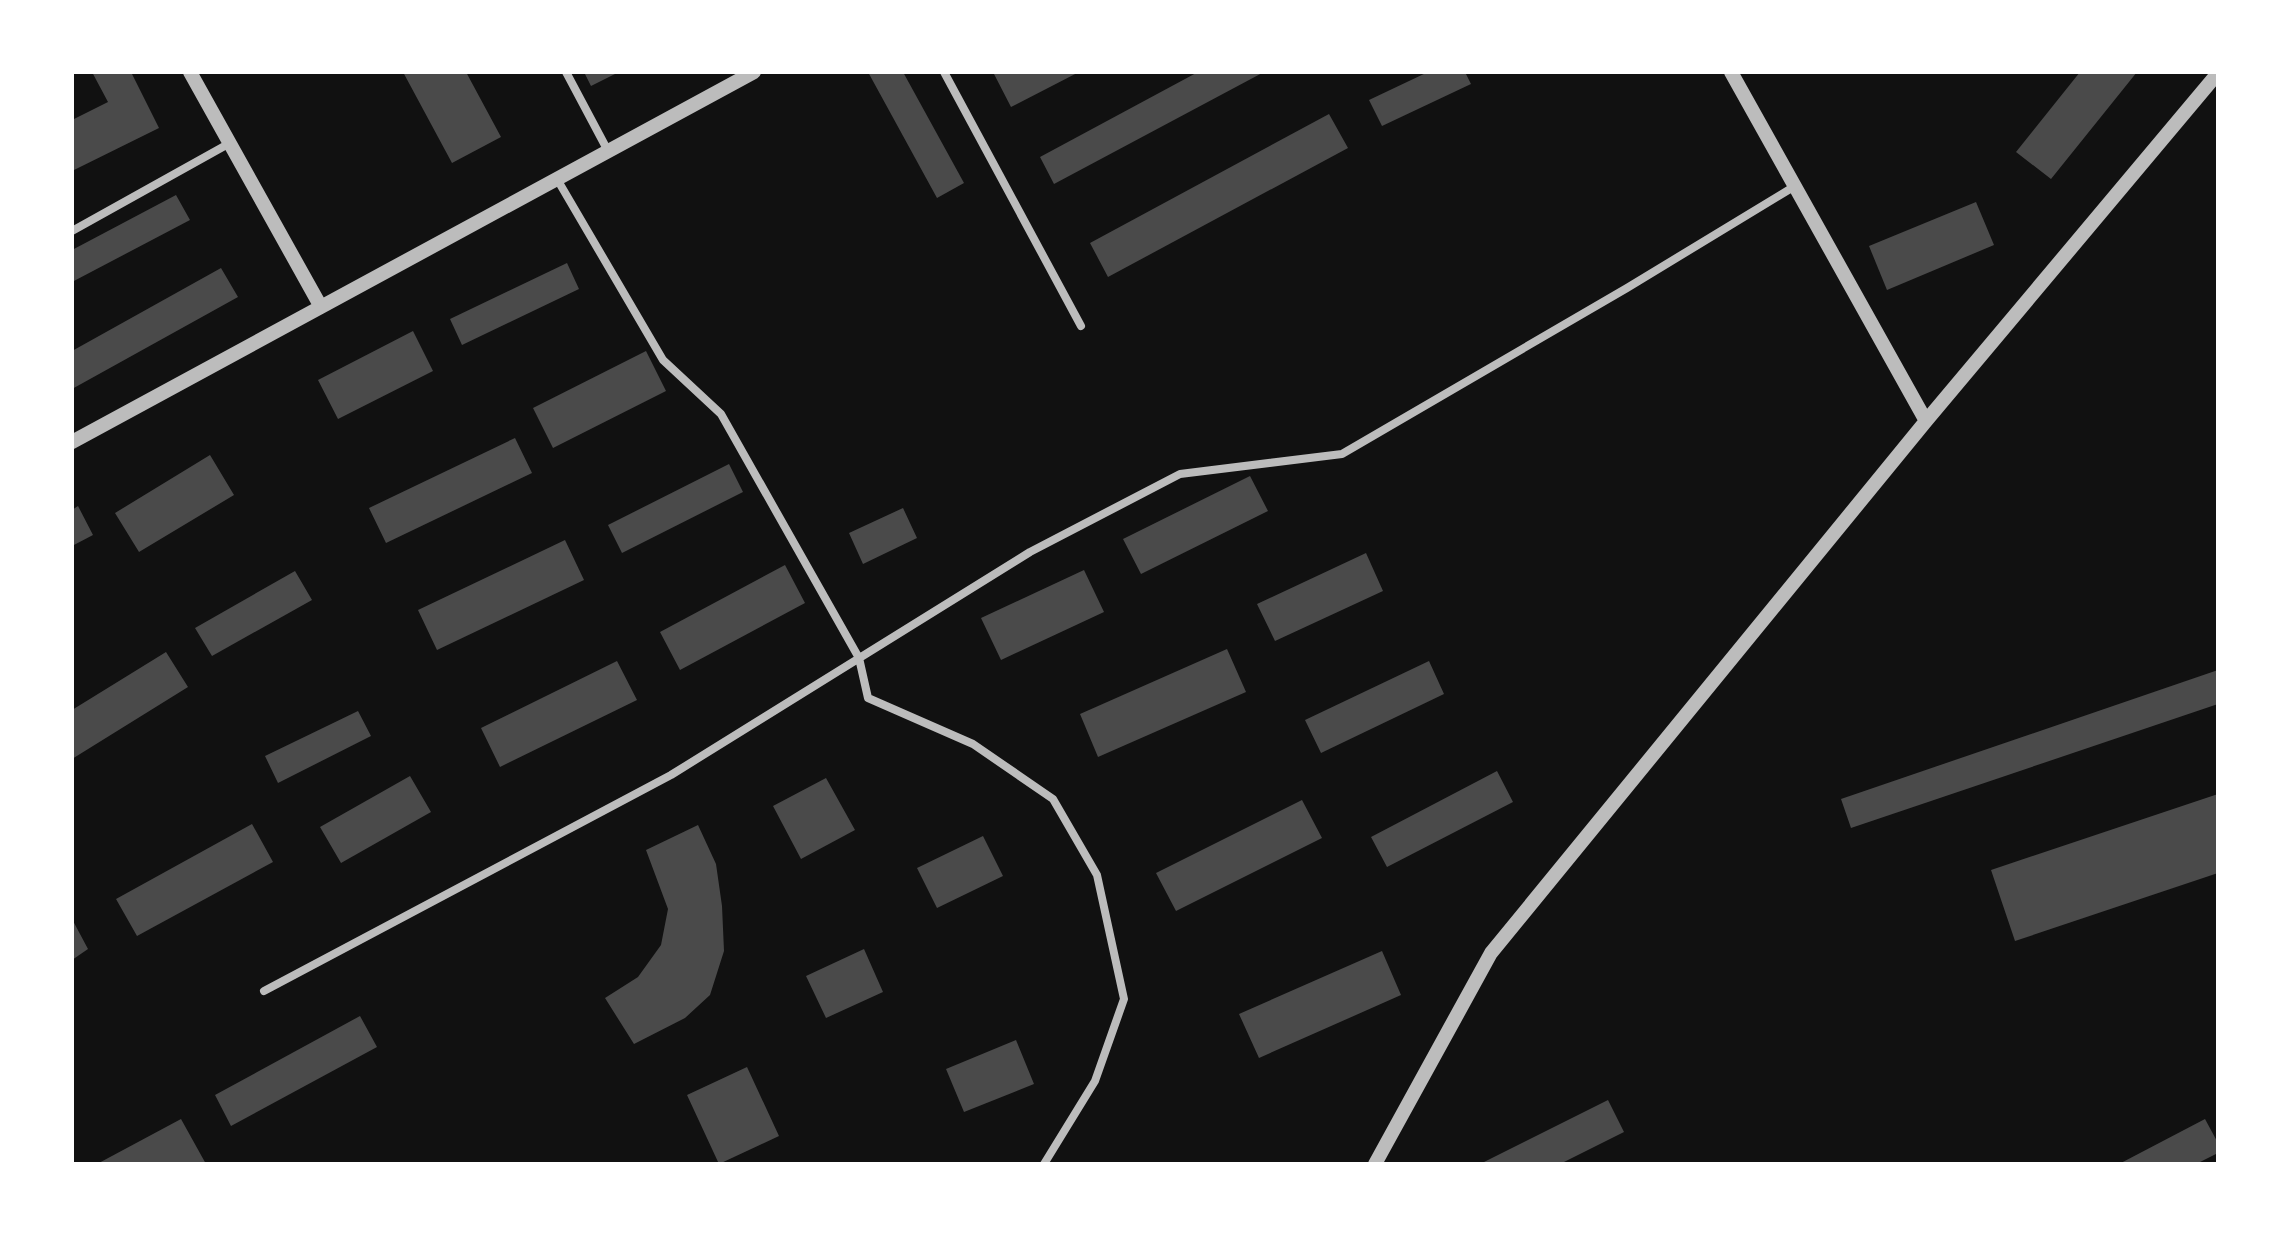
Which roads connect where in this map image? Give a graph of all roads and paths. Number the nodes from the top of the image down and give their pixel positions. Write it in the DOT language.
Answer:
graph roads {
  1 [pos="190,72"];
  2 [pos="566,72"];
  3 [pos="754,72"];
  4 [pos="944,72"];
  5 [pos="1731,72"];
  6 [pos="2218,73"];
  7 [pos="230,143"];
  8 [pos="608,151"];
  9 [pos="557,179"];
  10 [pos="1795,186"];
  11 [pos="72,231"];
  12 [pos="321,307"];
  13 [pos="1081,326"];
  14 [pos="1926,421"];
  15 [pos="72,442"];
  16 [pos="859,658"];
  17 [pos="264,991"];
  18 [pos="1044,1164"];
  19 [pos="1375,1164"];
  1 -- 7 [label="street"];
  2 -- 8 [label="street"];
  3 -- 8 [label="street"];
  4 -- 13 [label="street"];
  5 -- 10 [label="street"];
  6 -- 14 [label="street"];
  7 -- 11 [label="street"];
  7 -- 12 [label="street"];
  8 -- 9 [label="street"];
  9 -- 12 [label="street"];
  9 -- 16 [label="street"];
  10 -- 14 [label="street"];
  10 -- 16 [label="street"];
  12 -- 15 [label="street"];
  14 -- 19 [label="street"];
  16 -- 17 [label="street"];
  16 -- 18 [label="street"];
}
